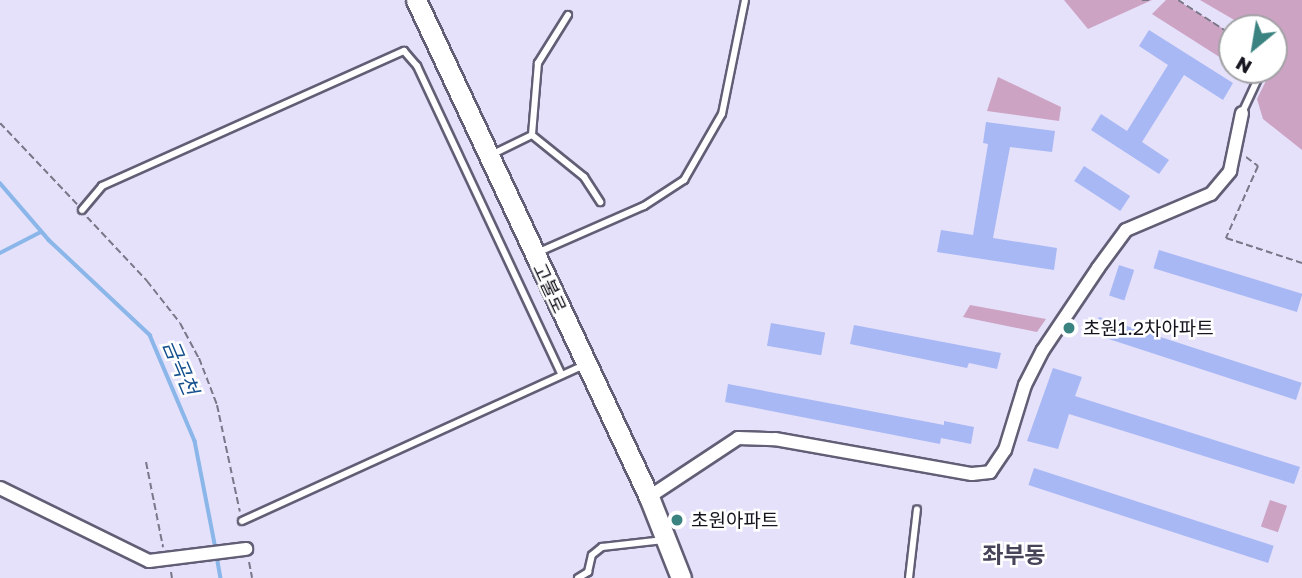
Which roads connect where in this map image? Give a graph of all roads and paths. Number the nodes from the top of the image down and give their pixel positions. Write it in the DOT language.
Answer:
graph roads {
  1 [pos="416,0"];
  2 [pos="745,0"];
  3 [pos="1142,0"];
  4 [pos="1151,0"];
  5 [pos="1178,0"];
  6 [pos="568,15"];
  7 [pos="1218,26"];
  8 [pos="1255,84"];
  9 [pos="1242,113"];
  10 [pos="0,123"];
  11 [pos="532,135"];
  12 [pos="1236,150"];
  13 [pos="488,156"];
  14 [pos="600,202"];
  15 [pos="82,211"];
  16 [pos="534,255"];
  17 [pos="1302,263"];
  18 [pos="586,364"];
  19 [pos="562,376"];
  20 [pos="146,462"];
  21 [pos="0,488"];
  22 [pos="649,497"];
  23 [pos="917,509"];
  24 [pos="242,521"];
  25 [pos="666,540"];
  26 [pos="246,549"];
  27 [pos="168,558"];
  28 [pos="173,578"];
  29 [pos="253,578"];
  30 [pos="578,578"];
  31 [pos="681,578"];
  32 [pos="909,578"];
  1 -- 13 [label="main road, 고불로"];
  2 -- 16 [label="lane"];
  3 -- 4 [label="path"];
  5 -- 7 [label="path"];
  6 -- 11 [label="lane"];
  8 -- 9 [label="lane"];
  9 -- 12 [label="street"];
  10 -- 15 [label="path"];
  11 -- 13 [label="lane"];
  11 -- 14 [label="lane"];
  12 -- 17 [label="path"];
  12 -- 22 [label="street"];
  13 -- 16 [label="main road, 고불로"];
  15 -- 19 [label="lane"];
  15 -- 24 [label="path"];
  16 -- 18 [label="main road, 고불로"];
  18 -- 19 [label="lane"];
  18 -- 22 [label="main road, 고불로"];
  19 -- 24 [label="lane"];
  20 -- 27 [label="path"];
  21 -- 27 [label="street"];
  22 -- 25 [label="main road, 고불로"];
  23 -- 32 [label="lane"];
  25 -- 30 [label="lane"];
  25 -- 31 [label="main road, 고불로"];
  26 -- 27 [label="street"];
  26 -- 29 [label="path"];
  27 -- 28 [label="path"];
}
